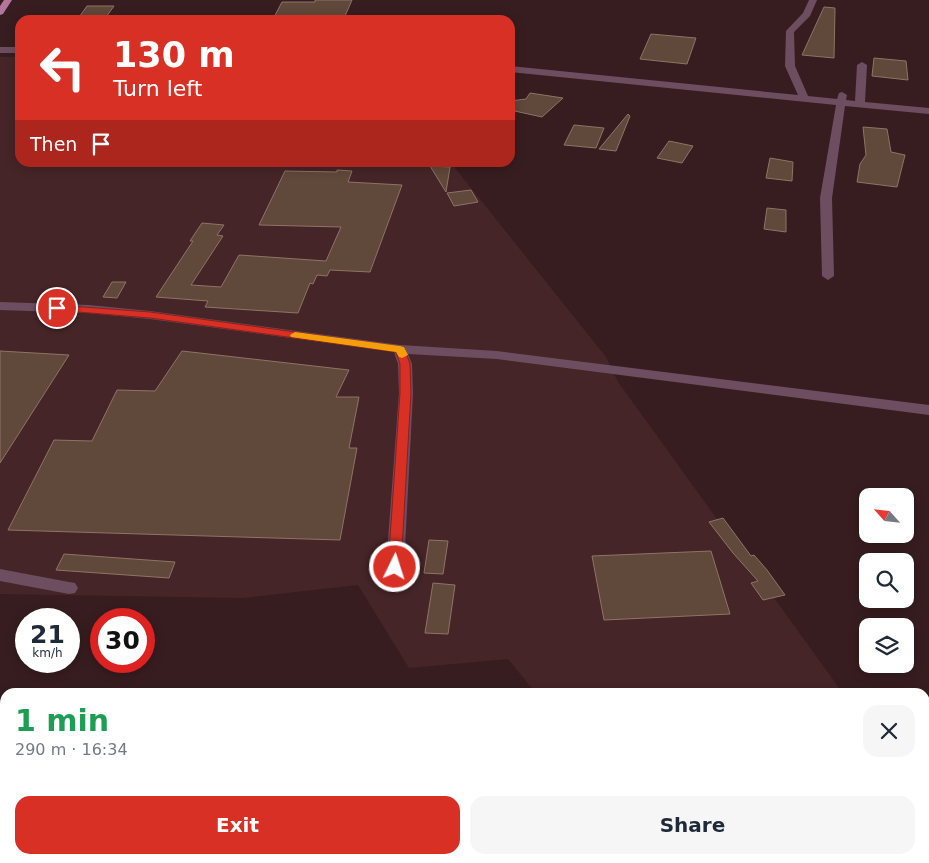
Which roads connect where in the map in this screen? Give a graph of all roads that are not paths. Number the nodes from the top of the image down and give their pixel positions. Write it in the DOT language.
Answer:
graph roads {
  1 [pos="8,0"];
  2 [pos="813,0"];
  3 [pos="0,12"];
  4 [pos="0,45"];
  5 [pos="15,45"];
  6 [pos="0,50"];
  7 [pos="15,50"];
  8 [pos="515,64"];
  9 [pos="862,65"];
  10 [pos="515,69"];
  11 [pos="802,95"];
  12 [pos="841,99"];
  13 [pos="860,100"];
  14 [pos="929,104"];
  15 [pos="929,111"];
  16 [pos="828,276"];
  17 [pos="0,306"];
  18 [pos="400,349"];
  19 [pos="929,410"];
  20 [pos="395,567"];
  21 [pos="0,575"];
  22 [pos="70,588"];
  1 -- 3 [label="main road"];
  2 -- 11 [label="street"];
  4 -- 5 [label="street"];
  6 -- 7 [label="street"];
  8 -- 11 [label="street"];
  9 -- 13 [label="street"];
  10 -- 11 [label="street"];
  11 -- 12 [label="street"];
  12 -- 13 [label="street"];
  12 -- 16 [label="street"];
  13 -- 14 [label="street"];
  13 -- 15 [label="street"];
  17 -- 18 [label="street"];
  18 -- 19 [label="street"];
  18 -- 20 [label="street"];
  21 -- 22 [label="street"];
}
